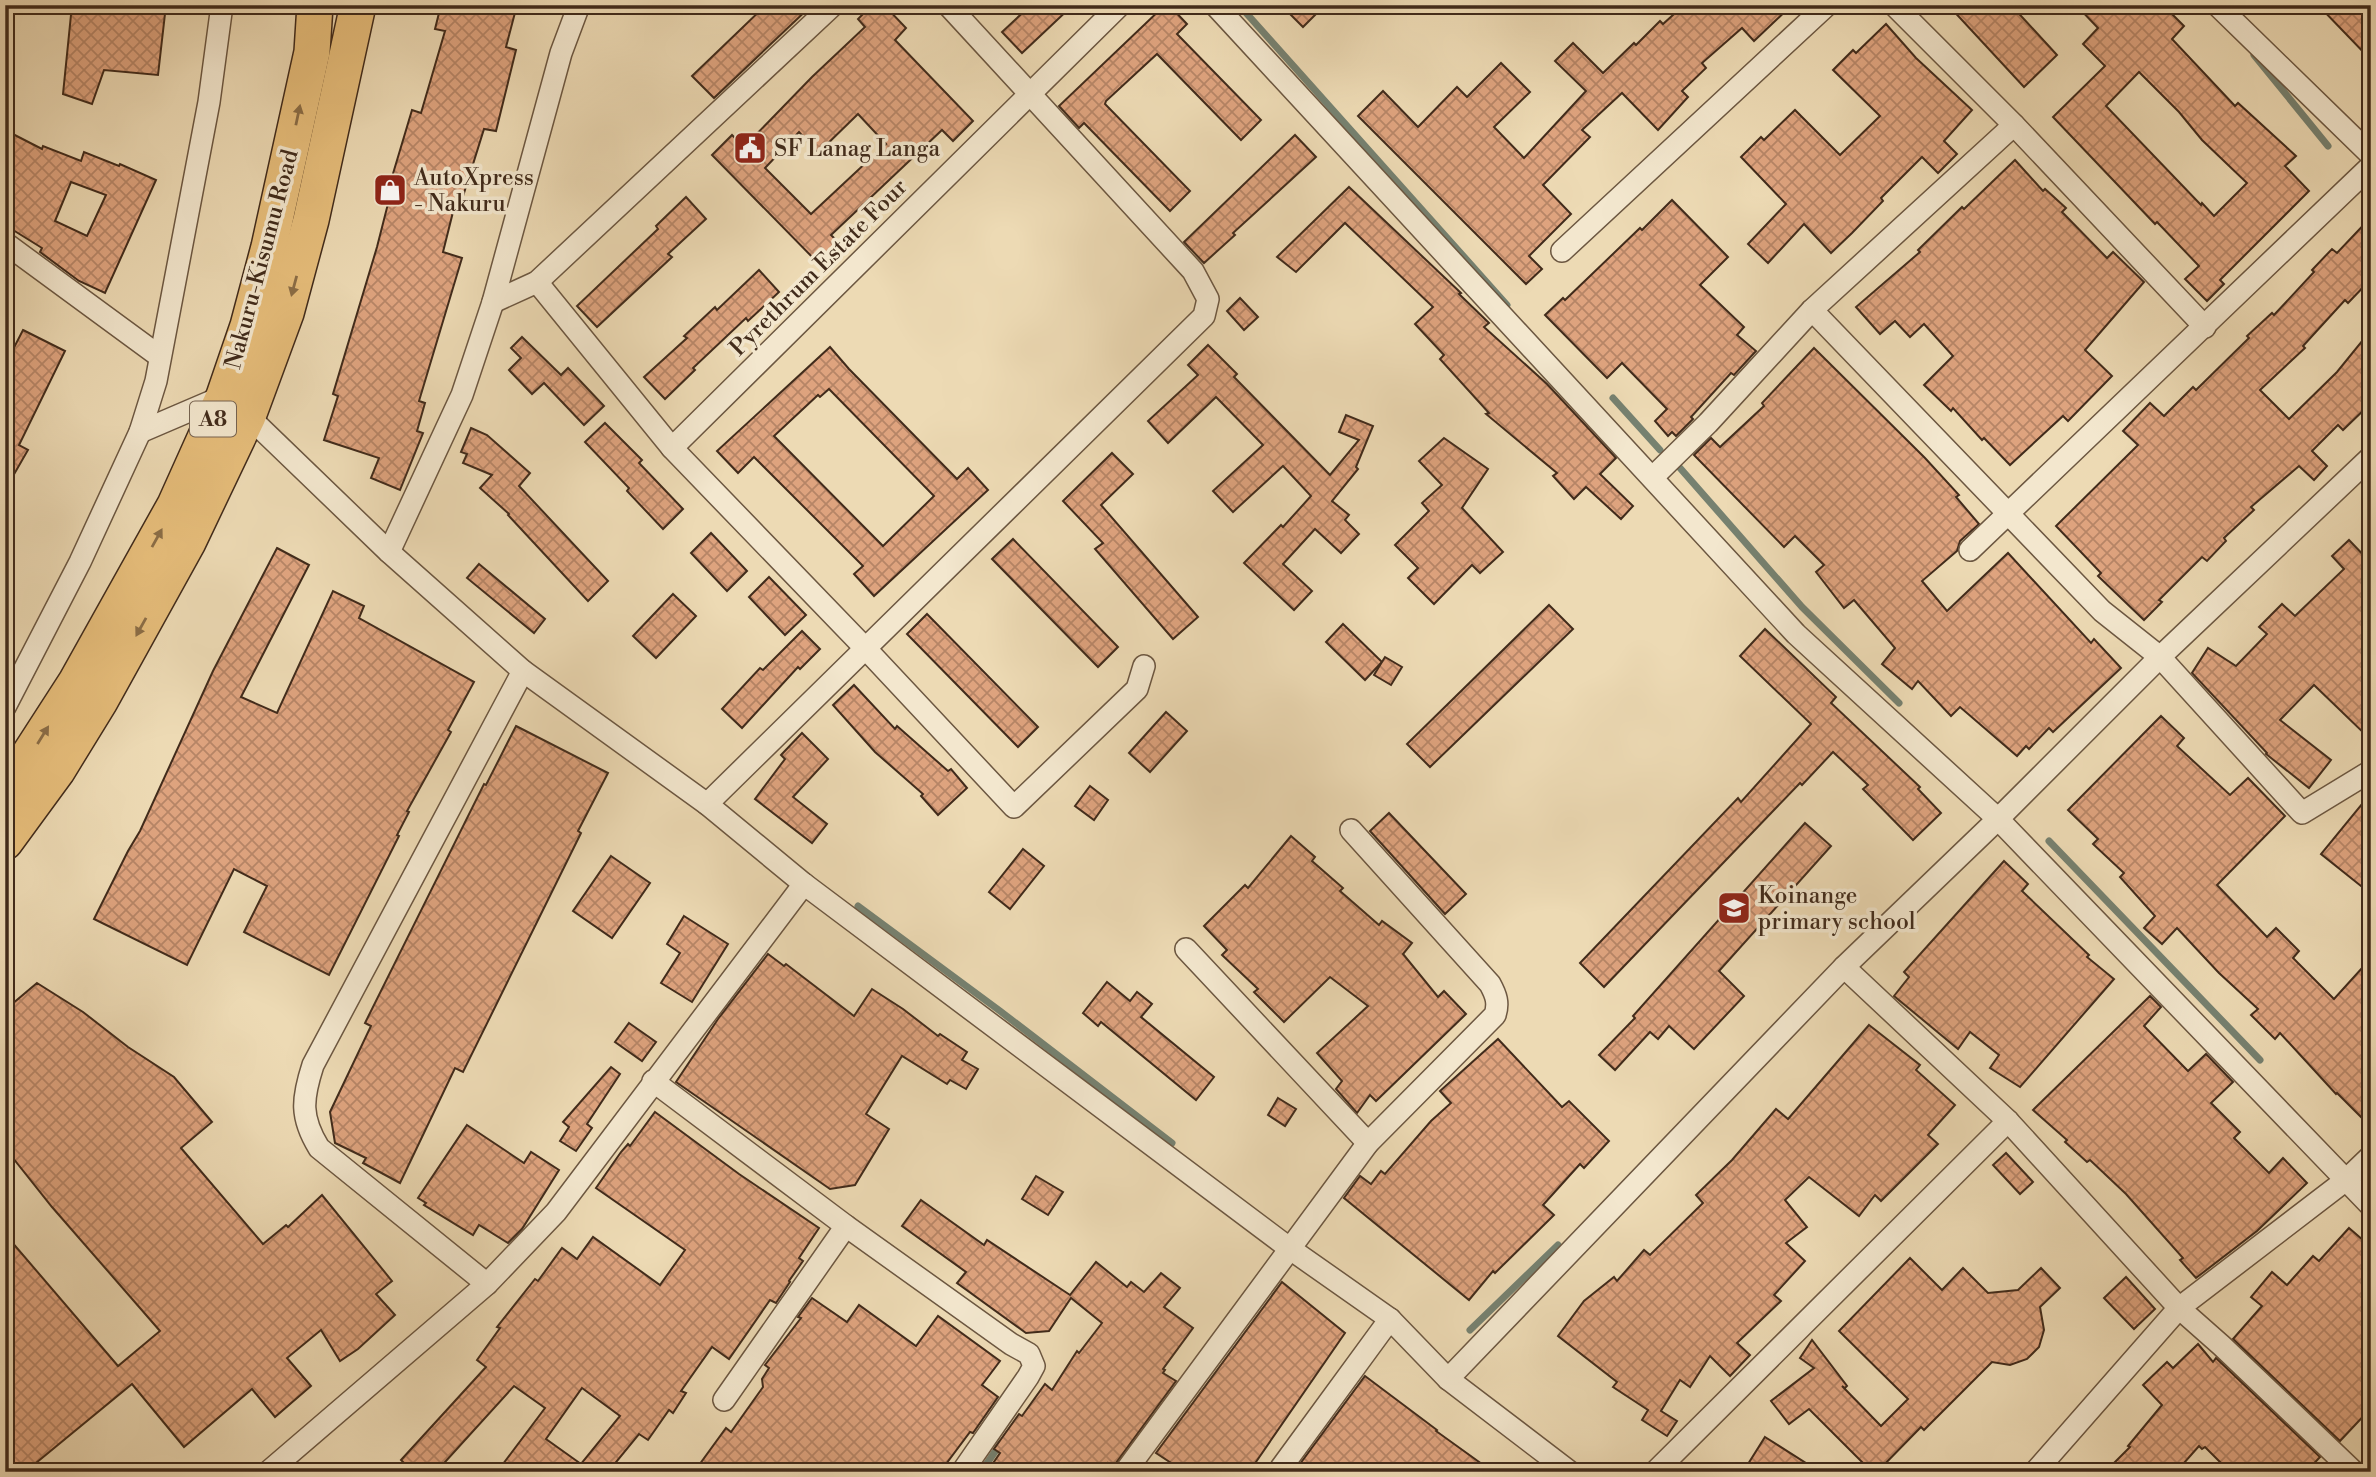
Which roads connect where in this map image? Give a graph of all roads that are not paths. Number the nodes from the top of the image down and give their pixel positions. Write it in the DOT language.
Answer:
graph roads {
  1 [pos="222,5"];
  2 [pos="315,5"];
  3 [pos="358,5"];
  4 [pos="579,5"];
  5 [pos="833,5"];
  6 [pos="948,5"];
  7 [pos="1120,5"];
  8 [pos="1215,5"];
  9 [pos="1827,5"];
  10 [pos="1894,5"];
  11 [pos="2217,5"];
  12 [pos="1030,94"];
  13 [pos="2014,125"];
  14 [pos="2371,155"];
  15 [pos="2371,166"];
  16 [pos="5,243"];
  17 [pos="1562,251"];
  18 [pos="537,282"];
  19 [pos="493,302"];
  20 [pos="1812,310"];
  21 [pos="2206,327"];
  22 [pos="159,356"];
  23 [pos="236,406"];
  24 [pos="140,432"];
  25 [pos="672,448"];
  26 [pos="2371,457"];
  27 [pos="1653,477"];
  28 [pos="2010,515"];
  29 [pos="1970,550"];
  30 [pos="388,552"];
  31 [pos="866,649"];
  32 [pos="2160,657"];
  33 [pos="1144,666"];
  34 [pos="523,671"];
  35 [pos="5,707"];
  36 [pos="2371,771"];
  37 [pos="5,792"];
  38 [pos="706,804"];
  39 [pos="1998,819"];
  40 [pos="1351,830"];
  41 [pos="5,842"];
  42 [pos="804,884"];
  43 [pos="1186,949"];
  44 [pos="1844,967"];
  45 [pos="653,1081"];
  46 [pos="2008,1121"];
  47 [pos="1368,1143"];
  48 [pos="2371,1156"];
  49 [pos="2346,1180"];
  50 [pos="2371,1206"];
  51 [pos="846,1226"];
  52 [pos="1289,1248"];
  53 [pos="487,1284"];
  54 [pos="2179,1308"];
  55 [pos="1390,1319"];
  56 [pos="1448,1380"];
  57 [pos="724,1400"];
  58 [pos="1557,1468"];
  59 [pos="268,1472"];
  60 [pos="962,1472"];
  61 [pos="1125,1472"];
  62 [pos="1278,1472"];
  63 [pos="1655,1472"];
  64 [pos="2035,1472"];
  65 [pos="2354,1472"];
  1 -- 22 [label="street"];
  23 -- 2 [label="highway, Nakuru-Kisumu Road / A8, one-way"];
  3 -- 23 [label="highway, Nakuru-Kisumu Road / A8, one-way"];
  4 -- 19 [label="street"];
  5 -- 18 [label="street"];
  6 -- 12 [label="street"];
  7 -- 12 [label="street, Pyrethrum Estate Four"];
  8 -- 27 [label="street"];
  9 -- 17 [label="street"];
  10 -- 13 [label="street"];
  11 -- 14 [label="street"];
  12 -- 25 [label="street, Pyrethrum Estate Four"];
  12 -- 31 [label="street"];
  13 -- 20 [label="street"];
  13 -- 21 [label="street"];
  15 -- 21 [label="street"];
  16 -- 22 [label="street"];
  18 -- 19 [label="street"];
  18 -- 25 [label="street"];
  19 -- 30 [label="street"];
  20 -- 27 [label="street"];
  20 -- 28 [label="street"];
  21 -- 28 [label="street"];
  22 -- 24 [label="street"];
  23 -- 24 [label="street"];
  23 -- 30 [label="street"];
  37 -- 23 [label="highway, Nakuru-Kisumu Road / A8, one-way"];
  23 -- 41 [label="highway, Nakuru-Kisumu Road / A8, one-way"];
  24 -- 35 [label="street"];
  25 -- 31 [label="street"];
  26 -- 32 [label="street"];
  27 -- 39 [label="street"];
  28 -- 29 [label="street"];
  28 -- 32 [label="street"];
  30 -- 34 [label="street"];
  31 -- 33 [label="street"];
  31 -- 38 [label="street"];
  32 -- 36 [label="street"];
  32 -- 39 [label="street"];
  34 -- 38 [label="street"];
  34 -- 53 [label="street"];
  38 -- 42 [label="street"];
  39 -- 44 [label="street"];
  39 -- 49 [label="street"];
  40 -- 47 [label="street"];
  42 -- 45 [label="street"];
  42 -- 52 [label="street"];
  43 -- 47 [label="street"];
  44 -- 46 [label="street"];
  44 -- 56 [label="street"];
  45 -- 51 [label="street"];
  45 -- 53 [label="street"];
  46 -- 54 [label="street"];
  46 -- 63 [label="street"];
  47 -- 52 [label="street"];
  48 -- 49 [label="street"];
  49 -- 50 [label="street"];
  49 -- 54 [label="street"];
  51 -- 57 [label="street"];
  51 -- 60 [label="street"];
  52 -- 55 [label="street"];
  52 -- 61 [label="street"];
  53 -- 59 [label="street"];
  54 -- 64 [label="street"];
  54 -- 65 [label="street"];
  55 -- 56 [label="street"];
  55 -- 62 [label="street"];
  56 -- 58 [label="street"];
}
